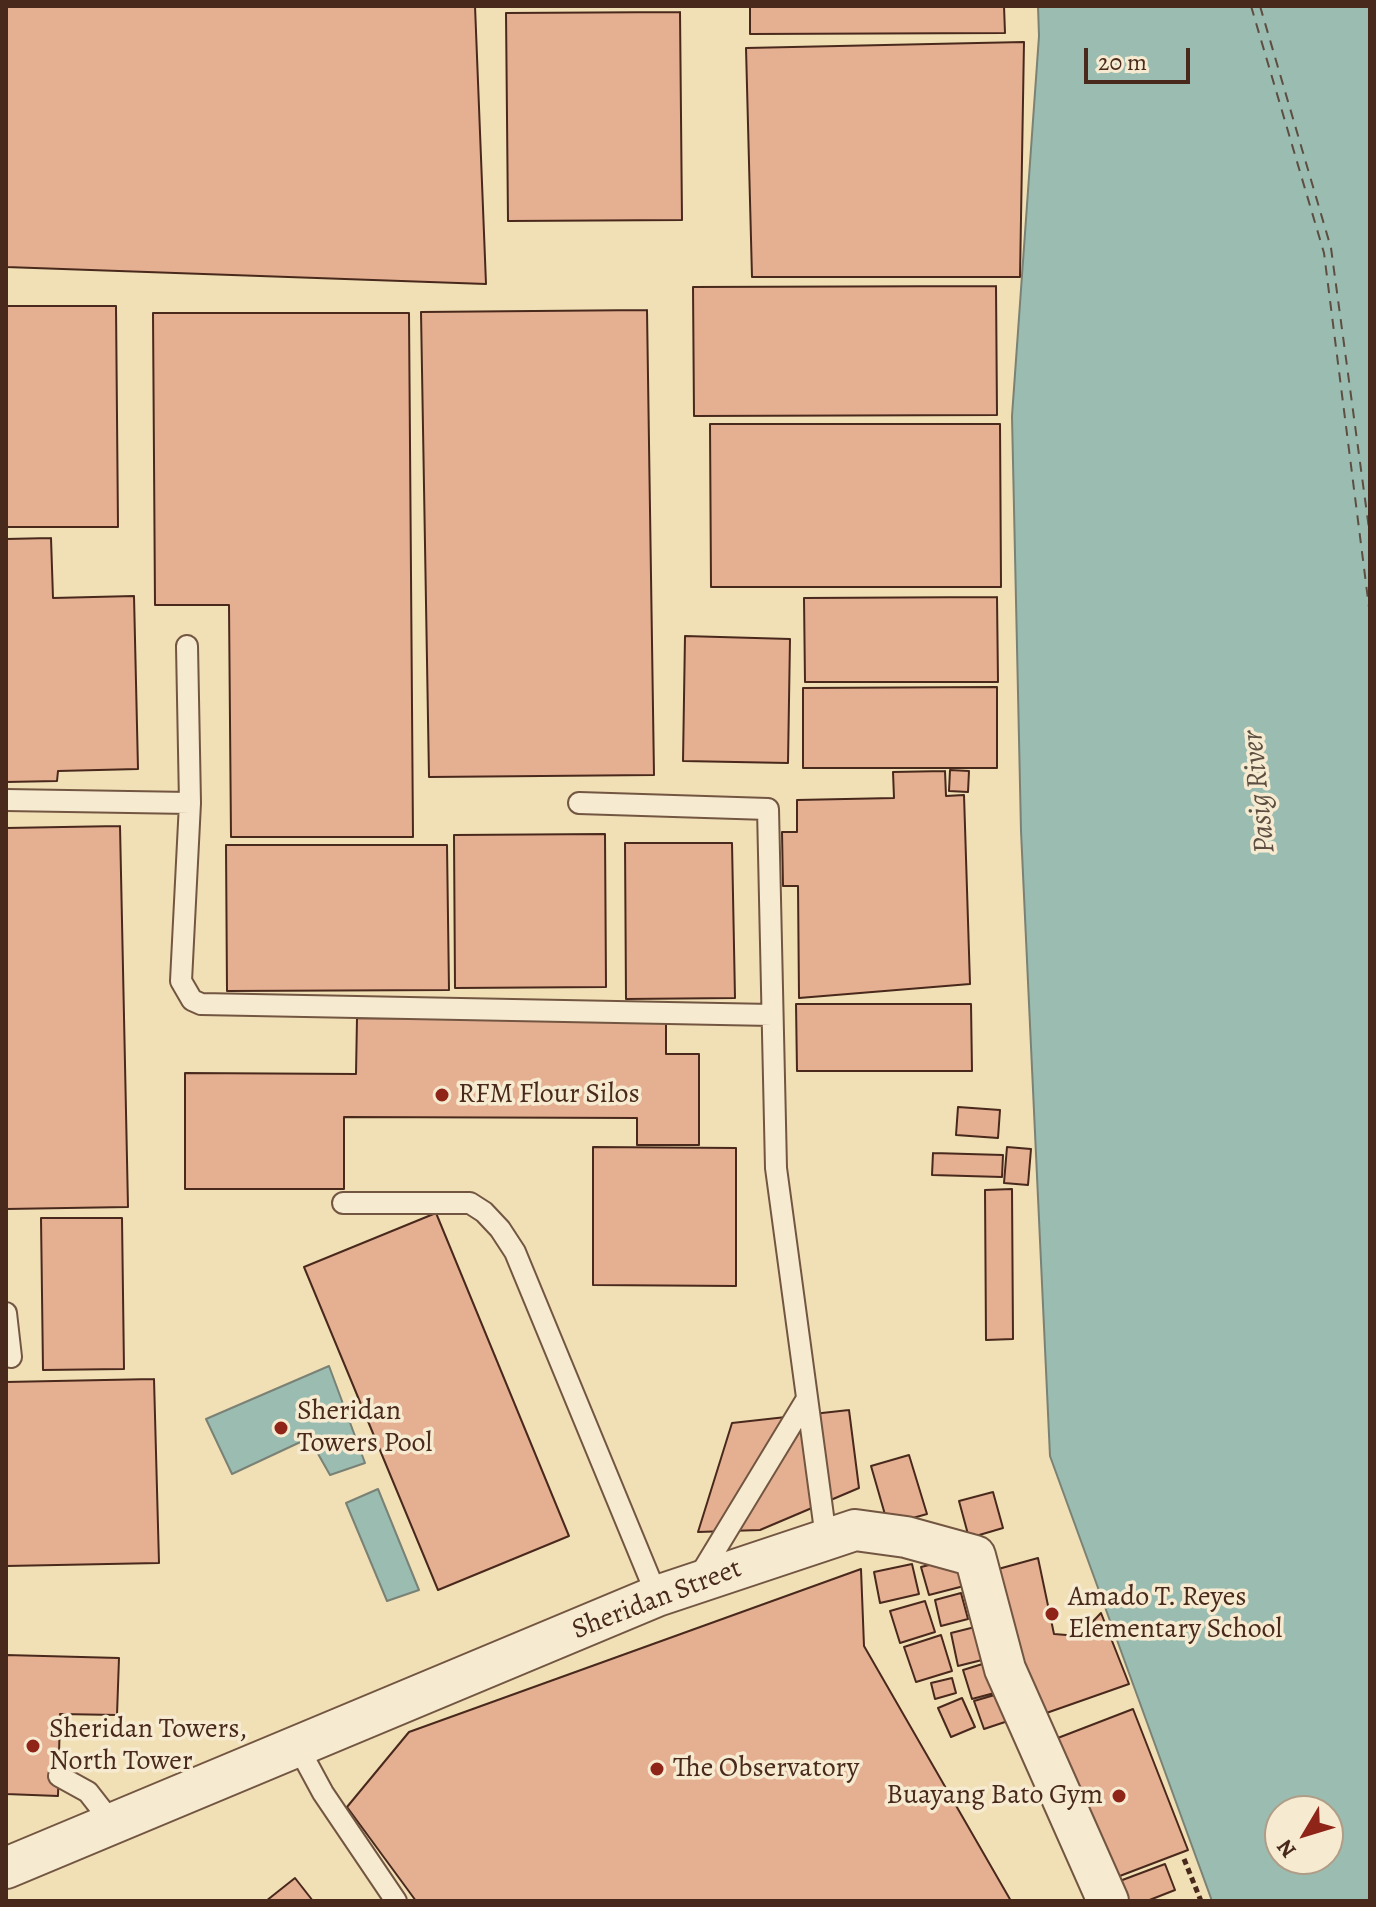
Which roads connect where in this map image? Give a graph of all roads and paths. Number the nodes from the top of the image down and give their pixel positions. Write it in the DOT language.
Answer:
graph roads {
  1 [pos="187,646"];
  2 [pos="6,800"];
  3 [pos="190,803"];
  4 [pos="579,803"];
  5 [pos="772,1015"];
  6 [pos="343,1203"];
  7 [pos="6,1313"];
  8 [pos="11,1357"];
  9 [pos="805,1402"];
  10 [pos="826,1538"];
  11 [pos="696,1583"];
  12 [pos="657,1596"];
  13 [pos="297,1745"];
  14 [pos="59,1776"];
  15 [pos="113,1824"];
  16 [pos="1184,1859"];
  17 [pos="6,1868"];
  18 [pos="396,1901"];
  19 [pos="1108,1901"];
  20 [pos="1201,1901"];
  1 -- 3 [label="lane"];
  2 -- 3 [label="lane"];
  3 -- 5 [label="lane"];
  4 -- 5 [label="lane"];
  5 -- 9 [label="lane"];
  6 -- 12 [label="lane"];
  7 -- 8 [label="lane"];
  9 -- 10 [label="lane"];
  9 -- 11 [label="lane"];
  10 -- 11 [label="street, Sheridan Street"];
  10 -- 19 [label="street, Sheridan Street"];
  11 -- 12 [label="street, Sheridan Street"];
  12 -- 13 [label="street, Sheridan Street"];
  13 -- 15 [label="street, Sheridan Street"];
  13 -- 18 [label="lane"];
  14 -- 15 [label="lane"];
  15 -- 17 [label="street, Sheridan Street"];
  16 -- 20 [label="path"];
}
